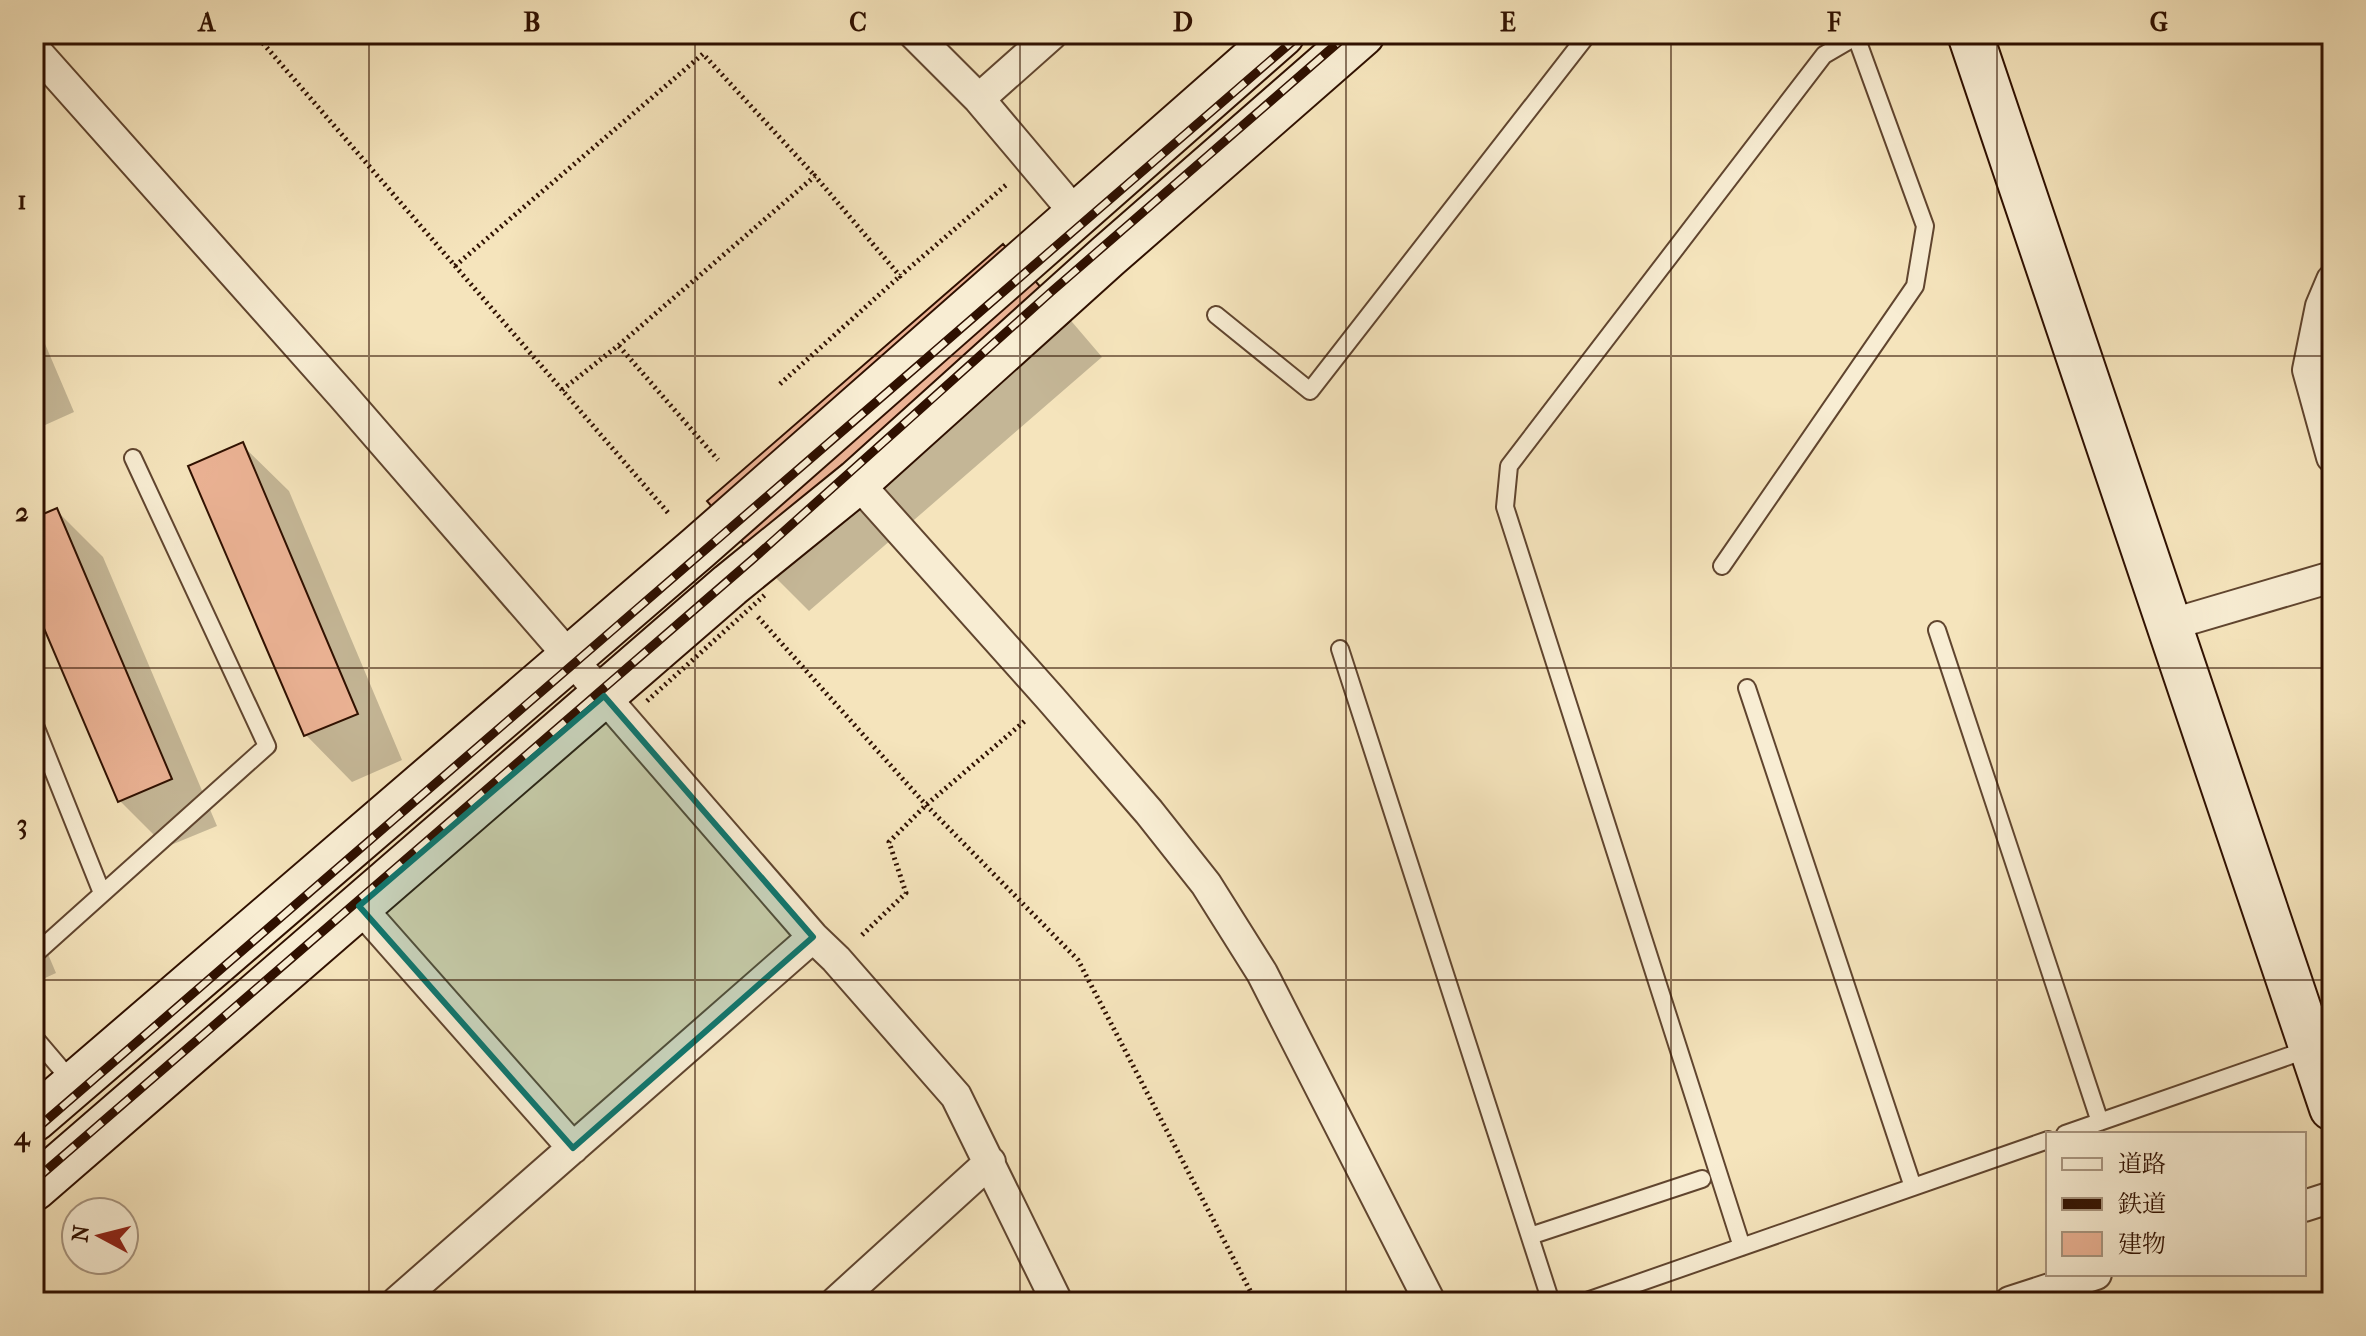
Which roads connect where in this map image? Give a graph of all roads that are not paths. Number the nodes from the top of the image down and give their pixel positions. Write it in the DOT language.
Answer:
graph roads {
  1 [pos="914,34"];
  2 [pos="1052,34"];
  3 [pos="1282,34"];
  4 [pos="1362,34"];
  5 [pos="1588,34"];
  6 [pos="1970,34"];
  7 [pos="1857,35"];
  8 [pos="34,49"];
  9 [pos="979,99"];
  10 [pos="1076,214"];
  11 [pos="2332,280"];
  12 [pos="1216,315"];
  13 [pos="2332,457"];
  14 [pos="133,458"];
  15 [pos="857,482"];
  16 [pos="1722,566"];
  17 [pos="2332,577"];
  18 [pos="2169,625"];
  19 [pos="1937,630"];
  20 [pos="1340,649"];
  21 [pos="569,657"];
  22 [pos="1747,688"];
  23 [pos="604,696"];
  24 [pos="34,723"];
  25 [pos="102,893"];
  26 [pos="359,906"];
  27 [pos="813,937"];
  28 [pos="34,955"];
  29 [pos="34,1037"];
  30 [pos="2311,1049"];
  31 [pos="74,1084"];
  32 [pos="2332,1108"];
  33 [pos="34,1119"];
  34 [pos="2100,1122"];
  35 [pos="2071,1132"];
  36 [pos="2046,1141"];
  37 [pos="573,1148"];
  38 [pos="990,1162"];
  39 [pos="1702,1179"];
  40 [pos="1913,1187"];
  41 [pos="34,1188"];
  42 [pos="2332,1197"];
  43 [pos="2306,1205"];
  44 [pos="1530,1236"];
  45 [pos="1742,1247"];
  46 [pos="2092,1284"];
  47 [pos="397,1302"];
  48 [pos="836,1302"];
  49 [pos="1057,1302"];
  50 [pos="1430,1302"];
  51 [pos="1551,1302"];
  52 [pos="1584,1302"];
  53 [pos="2010,1302"];
  1 -- 9 [label="street"];
  2 -- 9 [label="street"];
  3 -- 10 [label="street"];
  4 -- 15 [label="street"];
  5 -- 12 [label="lane"];
  6 -- 18 [label="street"];
  7 -- 16 [label="lane"];
  7 -- 45 [label="lane"];
  8 -- 21 [label="street"];
  9 -- 10 [label="street"];
  10 -- 21 [label="street"];
  11 -- 13 [label="street"];
  14 -- 25 [label="lane"];
  15 -- 23 [label="street"];
  15 -- 50 [label="street"];
  17 -- 18 [label="street"];
  18 -- 30 [label="street"];
  19 -- 34 [label="lane"];
  20 -- 44 [label="lane"];
  21 -- 23 [label="street"];
  21 -- 31 [label="street"];
  22 -- 40 [label="lane"];
  23 -- 26 [label="street"];
  23 -- 27 [label="street"];
  24 -- 25 [label="lane"];
  25 -- 28 [label="lane"];
  26 -- 37 [label="street"];
  26 -- 41 [label="street"];
  27 -- 37 [label="street"];
  27 -- 38 [label="street"];
  29 -- 31 [label="lane"];
  30 -- 32 [label="street"];
  30 -- 34 [label="lane"];
  31 -- 33 [label="street"];
  34 -- 35 [label="lane"];
  36 -- 40 [label="lane"];
  37 -- 47 [label="street"];
  38 -- 48 [label="street"];
  38 -- 49 [label="street"];
  39 -- 44 [label="lane"];
  40 -- 45 [label="lane"];
  42 -- 43 [label="street"];
  44 -- 51 [label="lane"];
  45 -- 52 [label="lane"];
  46 -- 53 [label="street"];
}
